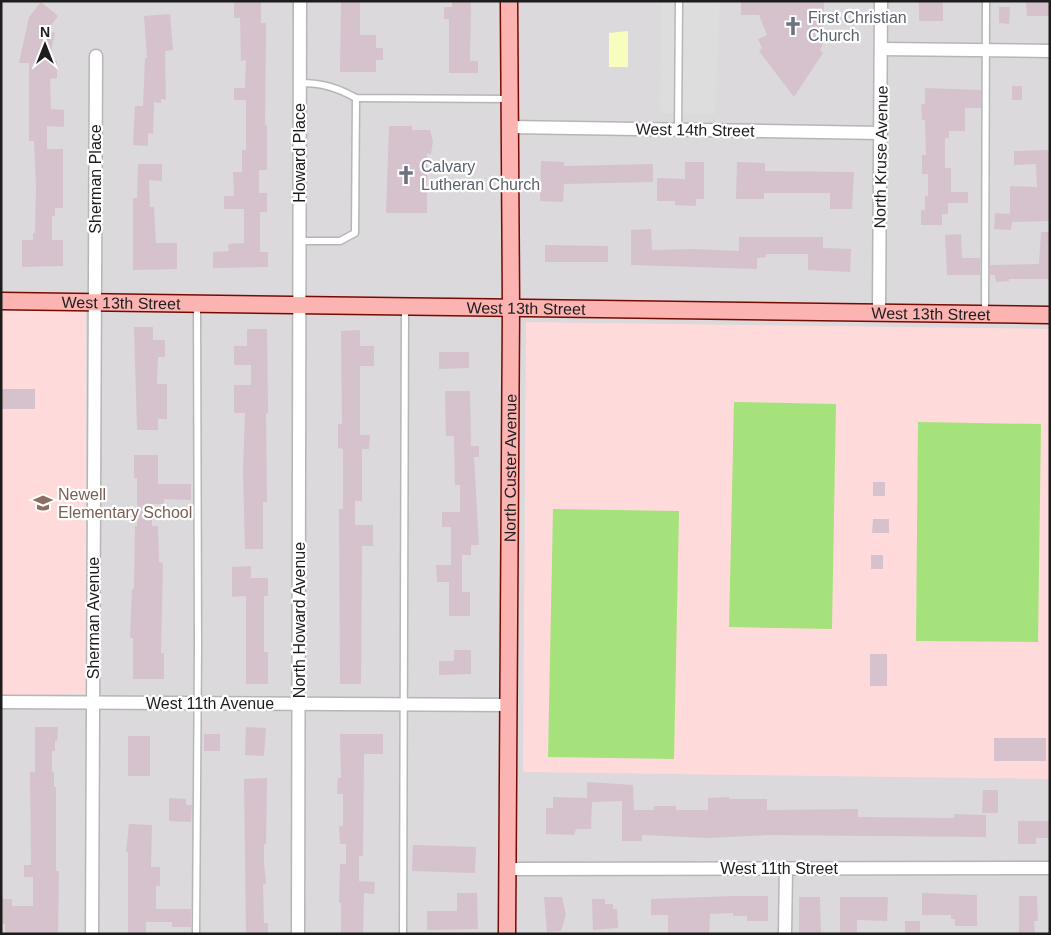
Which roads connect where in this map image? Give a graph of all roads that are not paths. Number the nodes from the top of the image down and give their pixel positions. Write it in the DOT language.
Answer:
graph roads {
  1 [pos="300,1"];
  2 [pos="509,1"];
  3 [pos="679,1"];
  4 [pos="881,1"];
  5 [pos="986,1"];
  6 [pos="882,49"];
  7 [pos="986,50"];
  8 [pos="1050,51"];
  9 [pos="96,56"];
  10 [pos="300,83"];
  11 [pos="356,98"];
  12 [pos="510,99"];
  13 [pos="510,127"];
  14 [pos="678,130"];
  15 [pos="881,133"];
  16 [pos="299,241"];
  17 [pos="1,301"];
  18 [pos="94,302"];
  19 [pos="196,304"];
  20 [pos="299,305"];
  21 [pos="405,307"];
  22 [pos="511,308"];
  23 [pos="879,312"];
  24 [pos="985,314"];
  25 [pos="1050,315"];
  26 [pos="1,702"];
  27 [pos="92,702"];
  28 [pos="198,703"];
  29 [pos="299,703"];
  30 [pos="404,704"];
  31 [pos="509,705"];
  32 [pos="786,868"];
  33 [pos="1050,868"];
  34 [pos="508,869"];
  35 [pos="92,934"];
  36 [pos="196,934"];
  37 [pos="298,934"];
  38 [pos="403,934"];
  39 [pos="507,934"];
  40 [pos="785,934"];
  1 -- 10 [label="street, Howard Place"];
  2 -- 12 [label="main road, North Custer Avenue"];
  3 -- 14 [label="lane"];
  4 -- 6 [label="street, North Kruse Avenue"];
  5 -- 7 [label="lane"];
  6 -- 7 [label="street"];
  6 -- 15 [label="street, North Kruse Avenue"];
  7 -- 8 [label="street"];
  7 -- 24 [label="lane"];
  9 -- 18 [label="street, Sherman Place"];
  10 -- 11 [label="lane"];
  10 -- 16 [label="street, Howard Place"];
  11 -- 12 [label="lane"];
  11 -- 16 [label="lane"];
  12 -- 13 [label="main road, North Custer Avenue"];
  13 -- 14 [label="street, West 14th Street"];
  13 -- 22 [label="main road, North Custer Avenue"];
  14 -- 15 [label="street, West 14th Street"];
  15 -- 23 [label="street, North Kruse Avenue"];
  16 -- 20 [label="street, Howard Place"];
  17 -- 18 [label="main road, West 13th Street"];
  18 -- 19 [label="main road, West 13th Street"];
  18 -- 27 [label="street, Sherman Avenue"];
  19 -- 20 [label="main road, West 13th Street"];
  19 -- 28 [label="lane"];
  20 -- 21 [label="main road, West 13th Street"];
  20 -- 29 [label="street, North Howard Avenue"];
  21 -- 22 [label="main road, West 13th Street"];
  21 -- 30 [label="lane"];
  22 -- 23 [label="main road, West 13th Street"];
  22 -- 31 [label="main road, North Custer Avenue"];
  23 -- 24 [label="main road, West 13th Street"];
  24 -- 25 [label="main road, West 13th Street"];
  26 -- 27 [label="street, West 11th Avenue"];
  27 -- 28 [label="street, West 11th Avenue"];
  27 -- 35 [label="street, Sherman Avenue"];
  28 -- 29 [label="street, West 11th Avenue"];
  28 -- 36 [label="lane"];
  29 -- 30 [label="street, West 11th Avenue"];
  29 -- 37 [label="street, North Howard Avenue"];
  30 -- 31 [label="street, West 11th Avenue"];
  30 -- 38 [label="lane"];
  31 -- 34 [label="main road, North Custer Avenue"];
  32 -- 33 [label="street, West 11th Street"];
  32 -- 34 [label="street, West 11th Street"];
  32 -- 40 [label="street"];
  34 -- 39 [label="main road, North Custer Avenue"];
}
